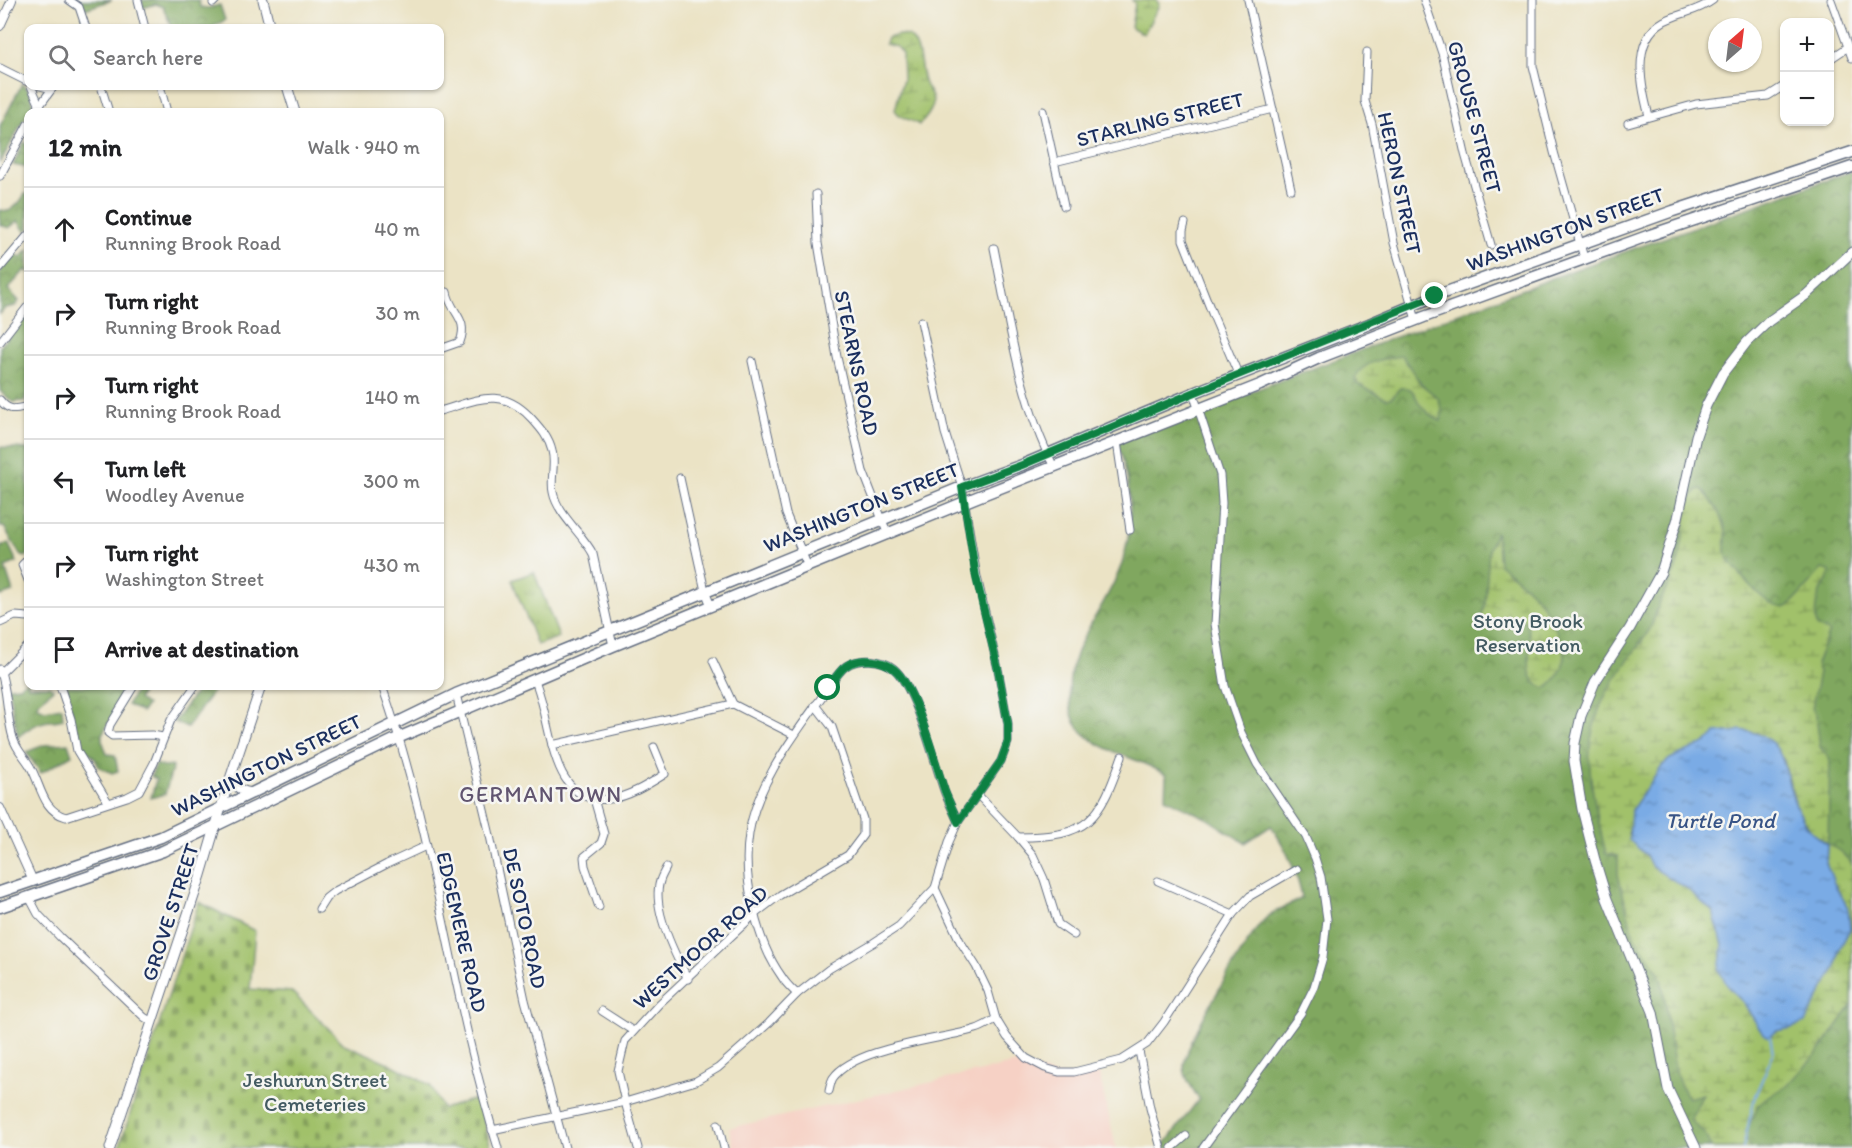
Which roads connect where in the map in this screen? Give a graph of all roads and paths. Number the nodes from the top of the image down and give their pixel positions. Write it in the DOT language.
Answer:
graph roads {
  1 [pos="12,0"];
  2 [pos="69,0"];
  3 [pos="138,0"];
  4 [pos="263,0"];
  5 [pos="1257,0"];
  6 [pos="1424,0"];
  7 [pos="1533,0"];
  8 [pos="1713,0"];
  9 [pos="1830,0"];
  10 [pos="1248,1"];
  11 [pos="1,21"];
  12 [pos="85,24"];
  13 [pos="144,24"];
  14 [pos="269,24"];
  15 [pos="1848,47"];
  16 [pos="1367,52"];
  17 [pos="1834,56"];
  18 [pos="1852,58"];
  19 [pos="0,68"];
  20 [pos="24,80"];
  21 [pos="1780,89"];
  22 [pos="31,90"];
  23 [pos="51,90"];
  24 [pos="102,90"];
  25 [pos="161,90"];
  26 [pos="288,90"];
  27 [pos="38,108"];
  28 [pos="39,108"];
  29 [pos="108,108"];
  30 [pos="166,108"];
  31 [pos="294,108"];
  32 [pos="1273,109"];
  33 [pos="1043,111"];
  34 [pos="1649,116"];
  35 [pos="1628,123"];
  36 [pos="24,131"];
  37 [pos="1852,152"];
  38 [pos="1054,162"];
  39 [pos="1852,167"];
  40 [pos="0,176"];
  41 [pos="1291,189"];
  42 [pos="816,194"];
  43 [pos="1064,206"];
  44 [pos="1185,223"];
  45 [pos="24,240"];
  46 [pos="1491,245"];
  47 [pos="1580,246"];
  48 [pos="994,248"];
  49 [pos="1852,252"];
  50 [pos="1584,258"];
  51 [pos="0,268"];
  52 [pos="447,292"];
  53 [pos="1412,305"];
  54 [pos="24,311"];
  55 [pos="1416,320"];
  56 [pos="921,321"];
  57 [pos="0,342"];
  58 [pos="444,348"];
  59 [pos="752,361"];
  60 [pos="1239,376"];
  61 [pos="1193,393"];
  62 [pos="0,400"];
  63 [pos="24,407"];
  64 [pos="1198,409"];
  65 [pos="444,410"];
  66 [pos="1117,442"];
  67 [pos="1047,454"];
  68 [pos="1054,467"];
  69 [pos="680,478"];
  70 [pos="962,487"];
  71 [pos="964,503"];
  72 [pos="882,520"];
  73 [pos="1130,530"];
  74 [pos="888,535"];
  75 [pos="802,552"];
  76 [pos="808,567"];
  77 [pos="705,591"];
  78 [pos="711,606"];
  79 [pos="24,617"];
  80 [pos="0,623"];
  81 [pos="609,630"];
  82 [pos="613,646"];
  83 [pos="24,650"];
  84 [pos="713,661"];
  85 [pos="0,672"];
  86 [pos="535,680"];
  87 [pos="61,690"];
  88 [pos="132,690"];
  89 [pos="192,690"];
  90 [pos="260,690"];
  91 [pos="383,690"];
  92 [pos="456,694"];
  93 [pos="733,704"];
  94 [pos="816,705"];
  95 [pos="460,711"];
  96 [pos="396,724"];
  97 [pos="794,735"];
  98 [pos="400,736"];
  99 [pos="163,737"];
  100 [pos="552,745"];
  101 [pos="654,747"];
  102 [pos="1122,756"];
  103 [pos="233,772"];
  104 [pos="254,793"];
  105 [pos="978,795"];
  106 [pos="594,800"];
  107 [pos="108,802"];
  108 [pos="0,808"];
  109 [pos="222,809"];
  110 [pos="958,822"];
  111 [pos="216,826"];
  112 [pos="1018,837"];
  113 [pos="426,846"];
  114 [pos="666,868"];
  115 [pos="1297,869"];
  116 [pos="1158,881"];
  117 [pos="28,883"];
  118 [pos="934,888"];
  119 [pos="0,892"];
  120 [pos="33,896"];
  121 [pos="0,907"];
  122 [pos="599,907"];
  123 [pos="319,909"];
  124 [pos="755,914"];
  125 [pos="1233,914"];
  126 [pos="1074,935"];
  127 [pos="687,979"];
  128 [pos="797,994"];
  129 [pos="602,1011"];
  130 [pos="996,1019"];
  131 [pos="152,1022"];
  132 [pos="633,1031"];
  133 [pos="1139,1051"];
  134 [pos="829,1091"];
  135 [pos="625,1102"];
  136 [pos="558,1116"];
  137 [pos="718,1124"];
  138 [pos="492,1130"];
  139 [pos="1186,1136"];
  140 [pos="110,1148"];
  141 [pos="498,1148"];
  142 [pos="565,1148"];
  143 [pos="639,1148"];
  144 [pos="724,1148"];
  145 [pos="1161,1148"];
  146 [pos="1172,1148"];
  147 [pos="1203,1148"];
  148 [pos="1696,1148"];
  1 -- 11 [label="street"];
  2 -- 12 [label="street"];
  3 -- 13 [label="street"];
  4 -- 14 [label="main road"];
  5 -- 10 [label="street"];
  6 -- 46 [label="street, GROUSE STREET"];
  7 -- 47 [label="street"];
  8 -- 34 [label="street"];
  9 -- 15 [label="street"];
  10 -- 32 [label="street"];
  15 -- 17 [label="street"];
  15 -- 18 [label="street"];
  16 -- 53 [label="street, HERON STREET"];
  19 -- 20 [label="street"];
  21 -- 34 [label="street"];
  22 -- 27 [label="street"];
  23 -- 28 [label="street"];
  24 -- 29 [label="street"];
  25 -- 30 [label="street"];
  26 -- 31 [label="main road"];
  32 -- 38 [label="street, STARLING STREET"];
  32 -- 41 [label="street"];
  33 -- 38 [label="street"];
  34 -- 35 [label="street"];
  36 -- 40 [label="street"];
  37 -- 47 [label="main road, WASHINGTON STREET"];
  38 -- 43 [label="street"];
  39 -- 50 [label="main road, WASHINGTON STREET"];
  42 -- 72 [label="street, STEARNS ROAD"];
  44 -- 60 [label="street"];
  45 -- 51 [label="street"];
  47 -- 50 [label="street"];
  47 -- 53 [label="main road, WASHINGTON STREET"];
  48 -- 67 [label="street"];
  49 -- 148 [label="main road"];
  50 -- 55 [label="main road, WASHINGTON STREET"];
  52 -- 58 [label="street"];
  53 -- 55 [label="street, HERON STREET"];
  53 -- 60 [label="main road, WASHINGTON STREET"];
  54 -- 57 [label="street"];
  55 -- 64 [label="main road, WASHINGTON STREET"];
  56 -- 70 [label="street"];
  59 -- 75 [label="street"];
  60 -- 61 [label="main road, WASHINGTON STREET"];
  61 -- 64 [label="street"];
  61 -- 67 [label="main road, WASHINGTON STREET"];
  62 -- 63 [label="street"];
  64 -- 66 [label="main road, WASHINGTON STREET"];
  64 -- 147 [label="street"];
  65 -- 81 [label="street"];
  66 -- 68 [label="main road, WASHINGTON STREET"];
  66 -- 73 [label="street"];
  67 -- 68 [label="street"];
  67 -- 70 [label="main road, WASHINGTON STREET"];
  68 -- 71 [label="main road, WASHINGTON STREET"];
  69 -- 77 [label="street"];
  70 -- 71 [label="street"];
  70 -- 72 [label="main road, WASHINGTON STREET"];
  71 -- 74 [label="main road, WASHINGTON STREET"];
  71 -- 105 [label="street"];
  72 -- 74 [label="street, STEARNS ROAD"];
  72 -- 75 [label="main road, WASHINGTON STREET"];
  74 -- 76 [label="main road, WASHINGTON STREET"];
  75 -- 76 [label="street"];
  75 -- 77 [label="main road, WASHINGTON STREET"];
  76 -- 78 [label="main road, WASHINGTON STREET"];
  77 -- 78 [label="street"];
  77 -- 81 [label="main road, WASHINGTON STREET"];
  78 -- 82 [label="main road, WASHINGTON STREET"];
  79 -- 80 [label="street"];
  81 -- 82 [label="street"];
  81 -- 92 [label="main road, WASHINGTON STREET"];
  82 -- 86 [label="main road, WASHINGTON STREET"];
  83 -- 85 [label="street"];
  84 -- 93 [label="street"];
  85 -- 107 [label="street"];
  86 -- 95 [label="main road, WASHINGTON STREET"];
  86 -- 100 [label="street"];
  87 -- 107 [label="street"];
  88 -- 99 [label="street"];
  89 -- 99 [label="street"];
  90 -- 103 [label="main road, GROVE STREET"];
  91 -- 96 [label="street, EDGEMERE ROAD"];
  92 -- 95 [label="street, DE SOTO ROAD"];
  92 -- 96 [label="main road, WASHINGTON STREET"];
  93 -- 97 [label="street"];
  93 -- 100 [label="street"];
  94 -- 97 [label="street"];
  94 -- 110 [label="street"];
  94 -- 124 [label="street, WESTMOOR ROAD"];
  95 -- 98 [label="main road, WASHINGTON STREET"];
  95 -- 136 [label="street, DE SOTO ROAD"];
  96 -- 98 [label="street, EDGEMERE ROAD"];
  96 -- 104 [label="main road, WASHINGTON STREET"];
  97 -- 124 [label="street"];
  98 -- 111 [label="main road, WASHINGTON STREET"];
  98 -- 113 [label="street, EDGEMERE ROAD"];
  99 -- 107 [label="street"];
  100 -- 106 [label="street"];
  101 -- 106 [label="street"];
  102 -- 112 [label="street"];
  103 -- 104 [label="main road"];
  103 -- 109 [label="main road, GROVE STREET"];
  104 -- 109 [label="main road, WASHINGTON STREET"];
  105 -- 110 [label="street"];
  105 -- 112 [label="street"];
  106 -- 122 [label="street"];
  108 -- 117 [label="street"];
  109 -- 111 [label="main road, GROVE STREET"];
  109 -- 117 [label="main road, WASHINGTON STREET"];
  110 -- 118 [label="street"];
  111 -- 120 [label="main road, WASHINGTON STREET"];
  111 -- 131 [label="main road, GROVE STREET"];
  112 -- 126 [label="street"];
  113 -- 123 [label="street"];
  113 -- 138 [label="street, EDGEMERE ROAD"];
  114 -- 127 [label="street"];
  115 -- 125 [label="street"];
  116 -- 125 [label="street"];
  117 -- 119 [label="main road, WASHINGTON STREET"];
  117 -- 120 [label="main road"];
  118 -- 128 [label="street"];
  118 -- 130 [label="street"];
  120 -- 121 [label="main road, WASHINGTON STREET"];
  120 -- 131 [label="street"];
  124 -- 127 [label="street, WESTMOOR ROAD"];
  124 -- 128 [label="street"];
  125 -- 133 [label="street"];
  127 -- 132 [label="street, WESTMOOR ROAD"];
  128 -- 135 [label="street"];
  129 -- 132 [label="street"];
  130 -- 133 [label="street"];
  130 -- 134 [label="street"];
  131 -- 140 [label="main road, GROVE STREET"];
  132 -- 135 [label="street, WESTMOOR ROAD"];
  133 -- 145 [label="street"];
  135 -- 136 [label="street"];
  135 -- 143 [label="street, WESTMOOR ROAD"];
  136 -- 138 [label="street"];
  136 -- 142 [label="street, DE SOTO ROAD"];
  137 -- 144 [label="street"];
  138 -- 141 [label="street, EDGEMERE ROAD"];
  139 -- 146 [label="street"];
}
